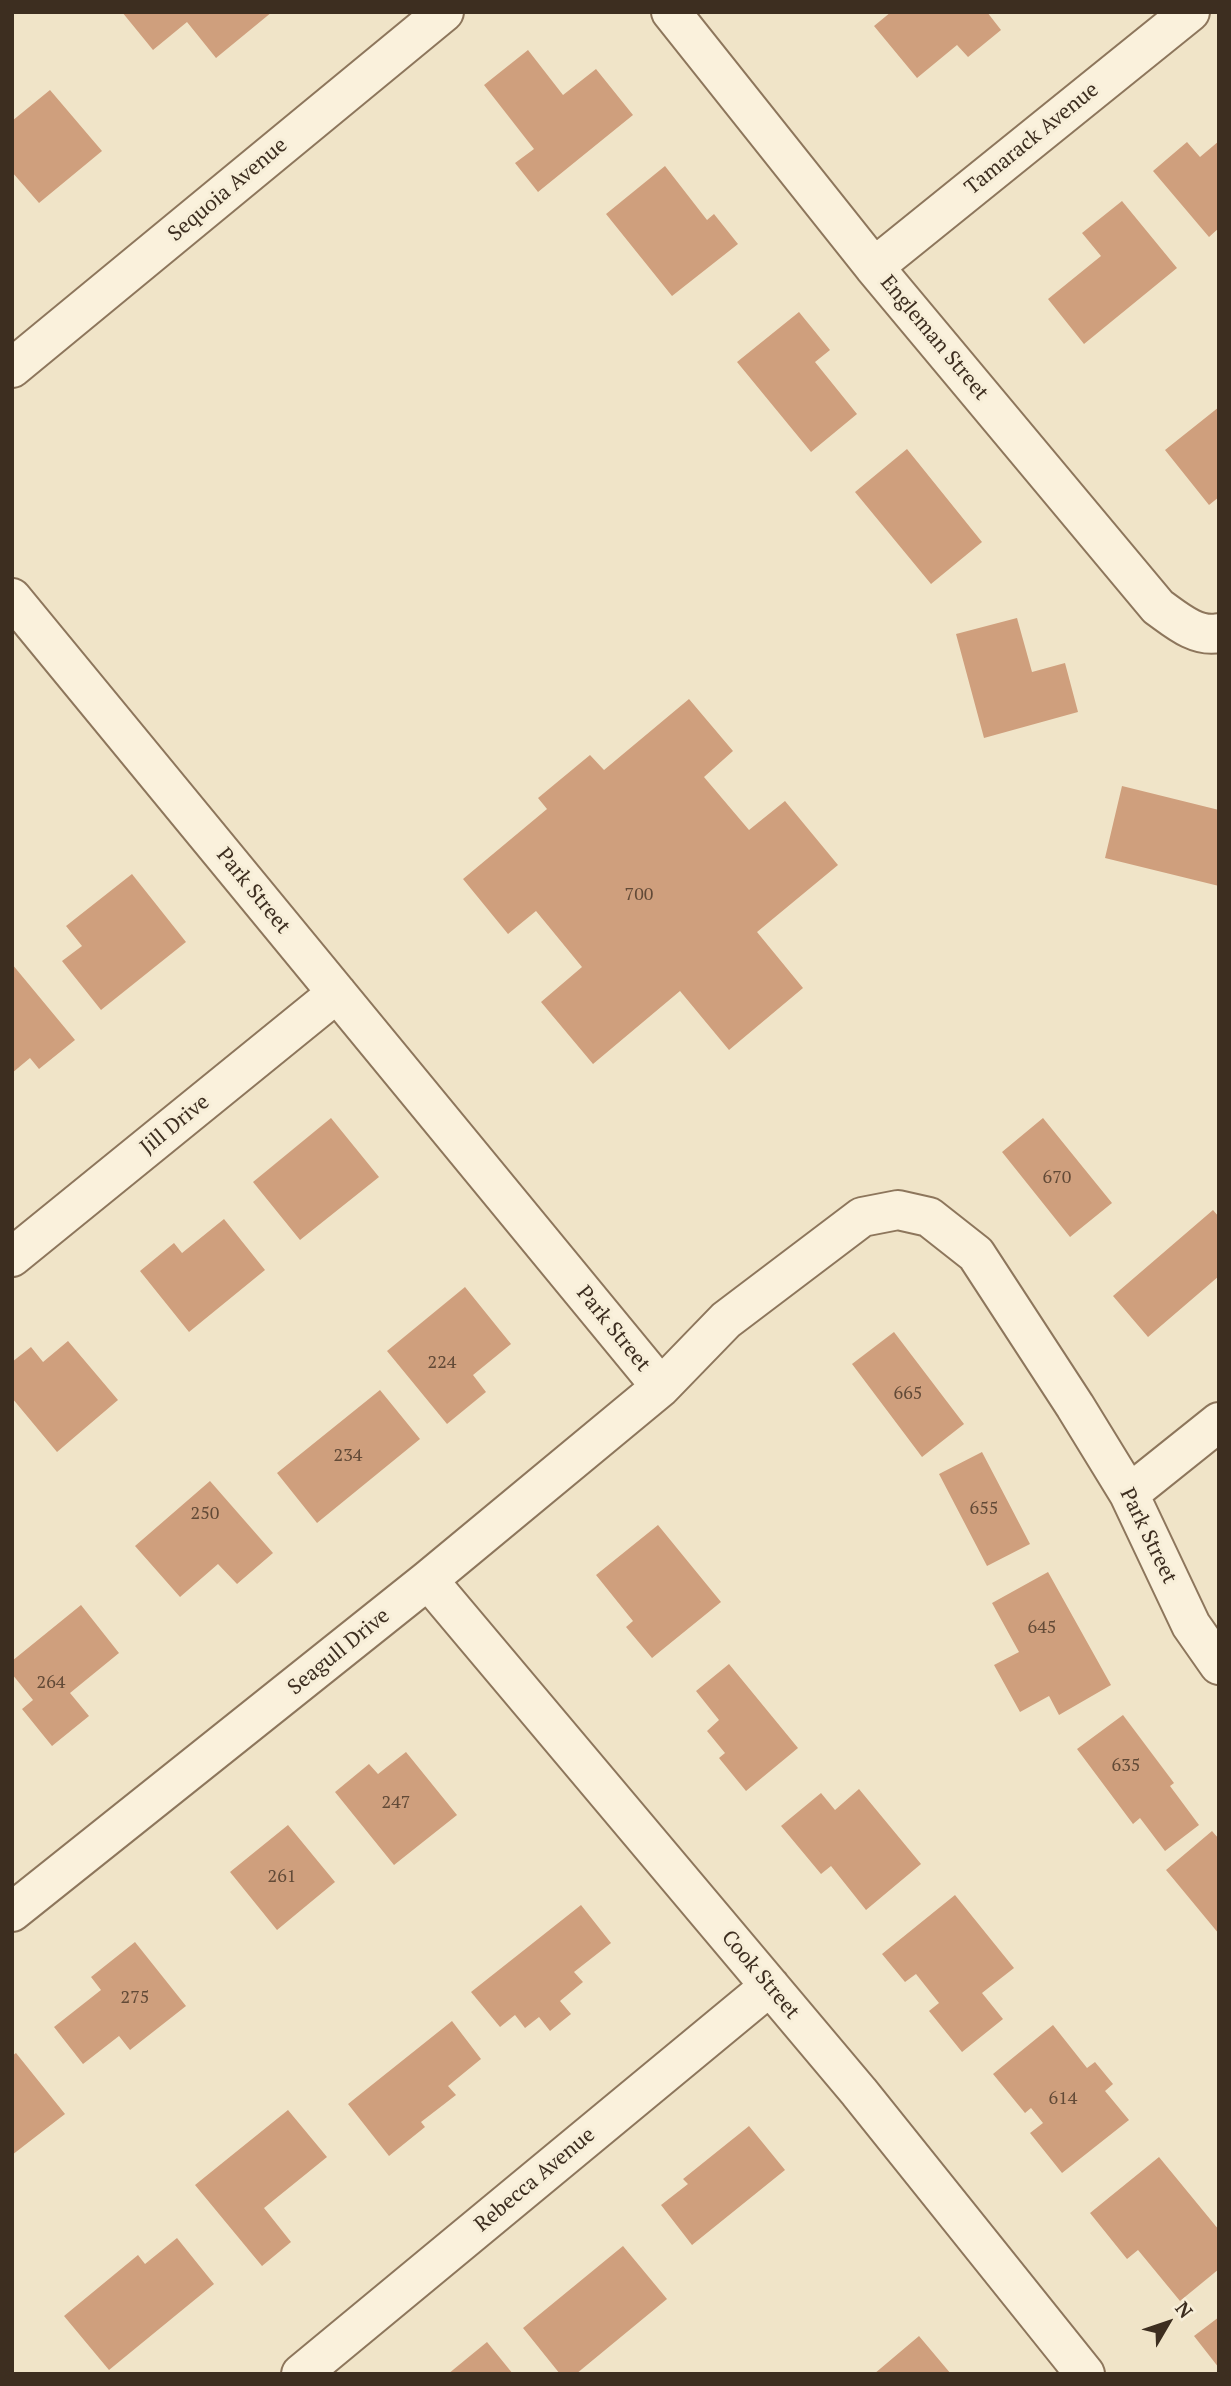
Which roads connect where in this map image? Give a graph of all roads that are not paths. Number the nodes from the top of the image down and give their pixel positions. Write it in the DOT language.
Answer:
graph roads {
  1 [pos="444,12"];
  2 [pos="671,12"];
  3 [pos="1190,12"];
  4 [pos="874,267"];
  5 [pos="12,368"];
  6 [pos="12,598"];
  7 [pos="1219,633"];
  8 [pos="337,993"];
  9 [pos="12,1257"];
  10 [pos="661,1387"];
  11 [pos="1219,1422"];
  12 [pos="1129,1494"];
  13 [pos="428,1580"];
  14 [pos="1219,1665"];
  15 [pos="12,1912"];
  16 [pos="769,1986"];
  17 [pos="301,2374"];
  18 [pos="1085,2374"];
  1 -- 5 [label="street, Sequoia Avenue"];
  2 -- 4 [label="street, Engleman Street"];
  3 -- 4 [label="street, Tamarack Avenue"];
  4 -- 7 [label="street, Engleman Street"];
  6 -- 8 [label="street, Park Street"];
  8 -- 9 [label="street, Jill Drive"];
  8 -- 10 [label="street, Park Street"];
  10 -- 12 [label="street, Park Street"];
  10 -- 13 [label="street, Seagull Drive"];
  11 -- 12 [label="street"];
  12 -- 14 [label="street, Park Street"];
  13 -- 15 [label="street, Seagull Drive"];
  13 -- 16 [label="street, Cook Street"];
  16 -- 17 [label="street, Rebecca Avenue"];
  16 -- 18 [label="street, Cook Street"];
}
